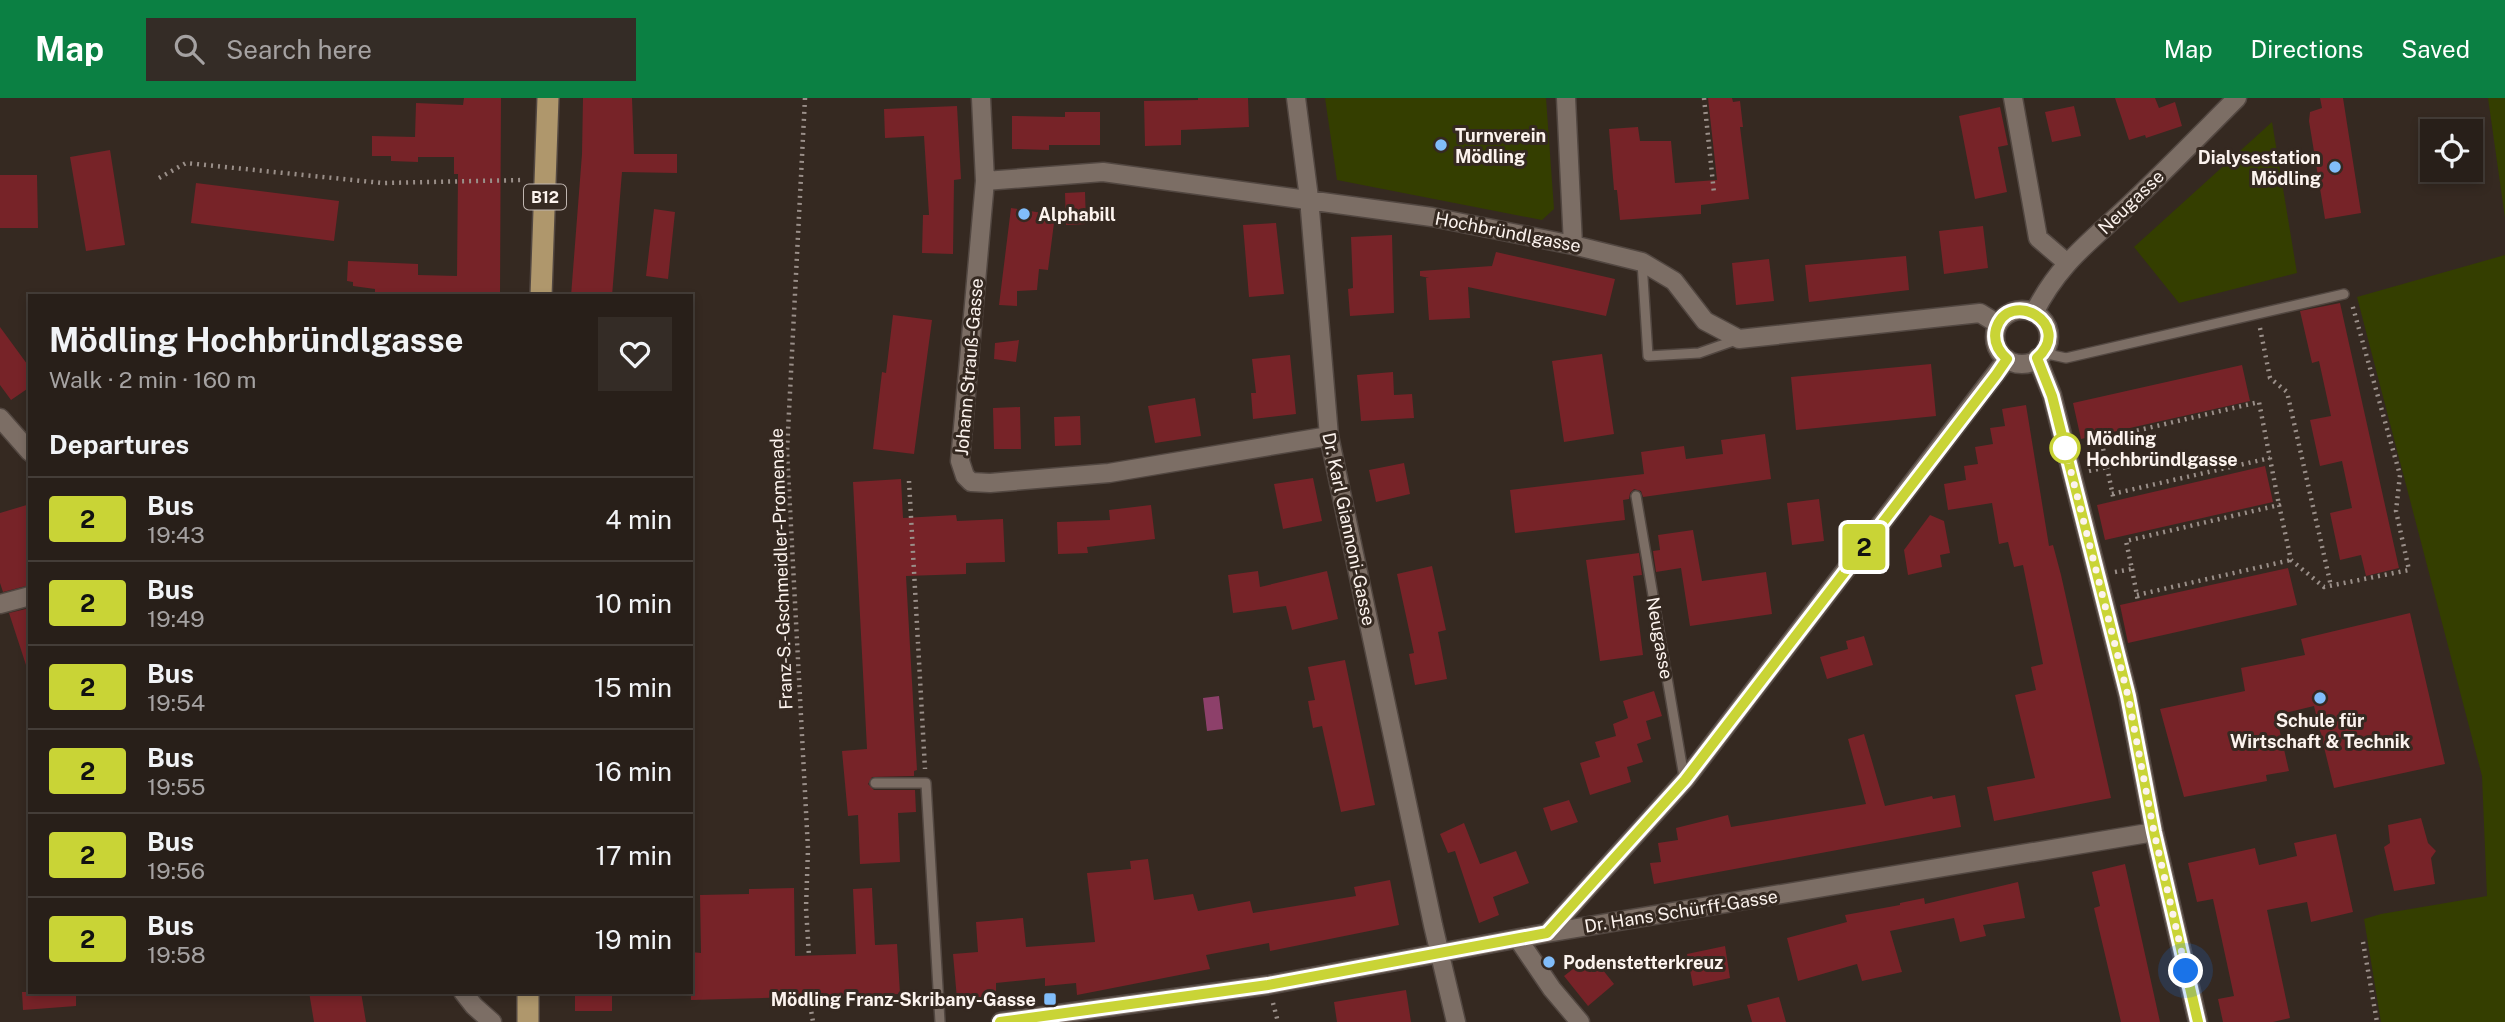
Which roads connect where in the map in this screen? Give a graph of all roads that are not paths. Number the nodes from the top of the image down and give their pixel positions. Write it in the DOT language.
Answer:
graph roads {
  1 [pos="548,98"];
  2 [pos="981,98"];
  3 [pos="1296,98"];
  4 [pos="1566,98"];
  5 [pos="2013,98"];
  6 [pos="2237,98"];
  7 [pos="985,181"];
  8 [pos="1309,198"];
  9 [pos="1573,245"];
  10 [pos="1642,262"];
  11 [pos="2066,262"];
  12 [pos="541,294"];
  13 [pos="2344,294"];
  14 [pos="2034,313"];
  15 [pos="1998,324"];
  16 [pos="1739,338"];
  17 [pos="2040,356"];
  18 [pos="2007,359"];
  19 [pos="0,418"];
  20 [pos="1329,436"];
  21 [pos="28,450"];
  22 [pos="1636,496"];
  23 [pos="28,597"];
  24 [pos="0,604"];
  25 [pos="1685,780"];
  26 [pos="875,783"];
  27 [pos="2154,832"];
  28 [pos="1547,933"];
  29 [pos="1518,939"];
  30 [pos="1441,954"];
  31 [pos="465,994"];
  32 [pos="528,994"];
  33 [pos="492,1022"];
  34 [pos="528,1022"];
  35 [pos="940,1022"];
  36 [pos="1001,1022"];
  37 [pos="1012,1022"];
  38 [pos="1456,1022"];
  39 [pos="1580,1022"];
  40 [pos="2198,1022"];
  1 -- 12 [label="main road, B12"];
  2 -- 7 [label="street, Johann Strauß-Gasse"];
  3 -- 8 [label="street, Dr. Karl Giannoni-Gasse"];
  4 -- 9 [label="street"];
  5 -- 11 [label="street"];
  6 -- 11 [label="street, Neugasse"];
  7 -- 8 [label="street, Hochbründlgasse"];
  7 -- 20 [label="street, Johann Strauß-Gasse"];
  8 -- 9 [label="street, Hochbründlgasse"];
  8 -- 20 [label="street, Dr. Karl Giannoni-Gasse"];
  9 -- 10 [label="street, Hochbründlgasse"];
  10 -- 16 [label="street, Hochbründlgasse"];
  10 -- 16 [label="lane"];
  11 -- 14 [label="street, Neugasse"];
  13 -- 17 [label="lane"];
  14 -- 15 [label="street"];
  14 -- 17 [label="street"];
  15 -- 16 [label="street"];
  15 -- 18 [label="street"];
  17 -- 18 [label="street"];
  17 -- 27 [label="street"];
  18 -- 25 [label="street"];
  19 -- 21 [label="street"];
  20 -- 30 [label="street, Dr. Karl Giannoni-Gasse"];
  22 -- 25 [label="lane, Neugasse"];
  23 -- 24 [label="street"];
  25 -- 28 [label="street"];
  26 -- 35 [label="lane"];
  27 -- 28 [label="street, Dr. Hans Schürff-Gasse"];
  27 -- 40 [label="street"];
  28 -- 29 [label="street, Dr. Hans Schürff-Gasse"];
  29 -- 30 [label="street, Dr. Hans Schürff-Gasse"];
  29 -- 39 [label="street"];
  30 -- 37 [label="street, Dr. Hans Schürff-Gasse"];
  30 -- 38 [label="street, Dr. Karl Giannoni-Gasse"];
  31 -- 33 [label="street"];
  32 -- 34 [label="main road"];
  36 -- 37 [label="street, Dr. Hans Schürff-Gasse"];
}
